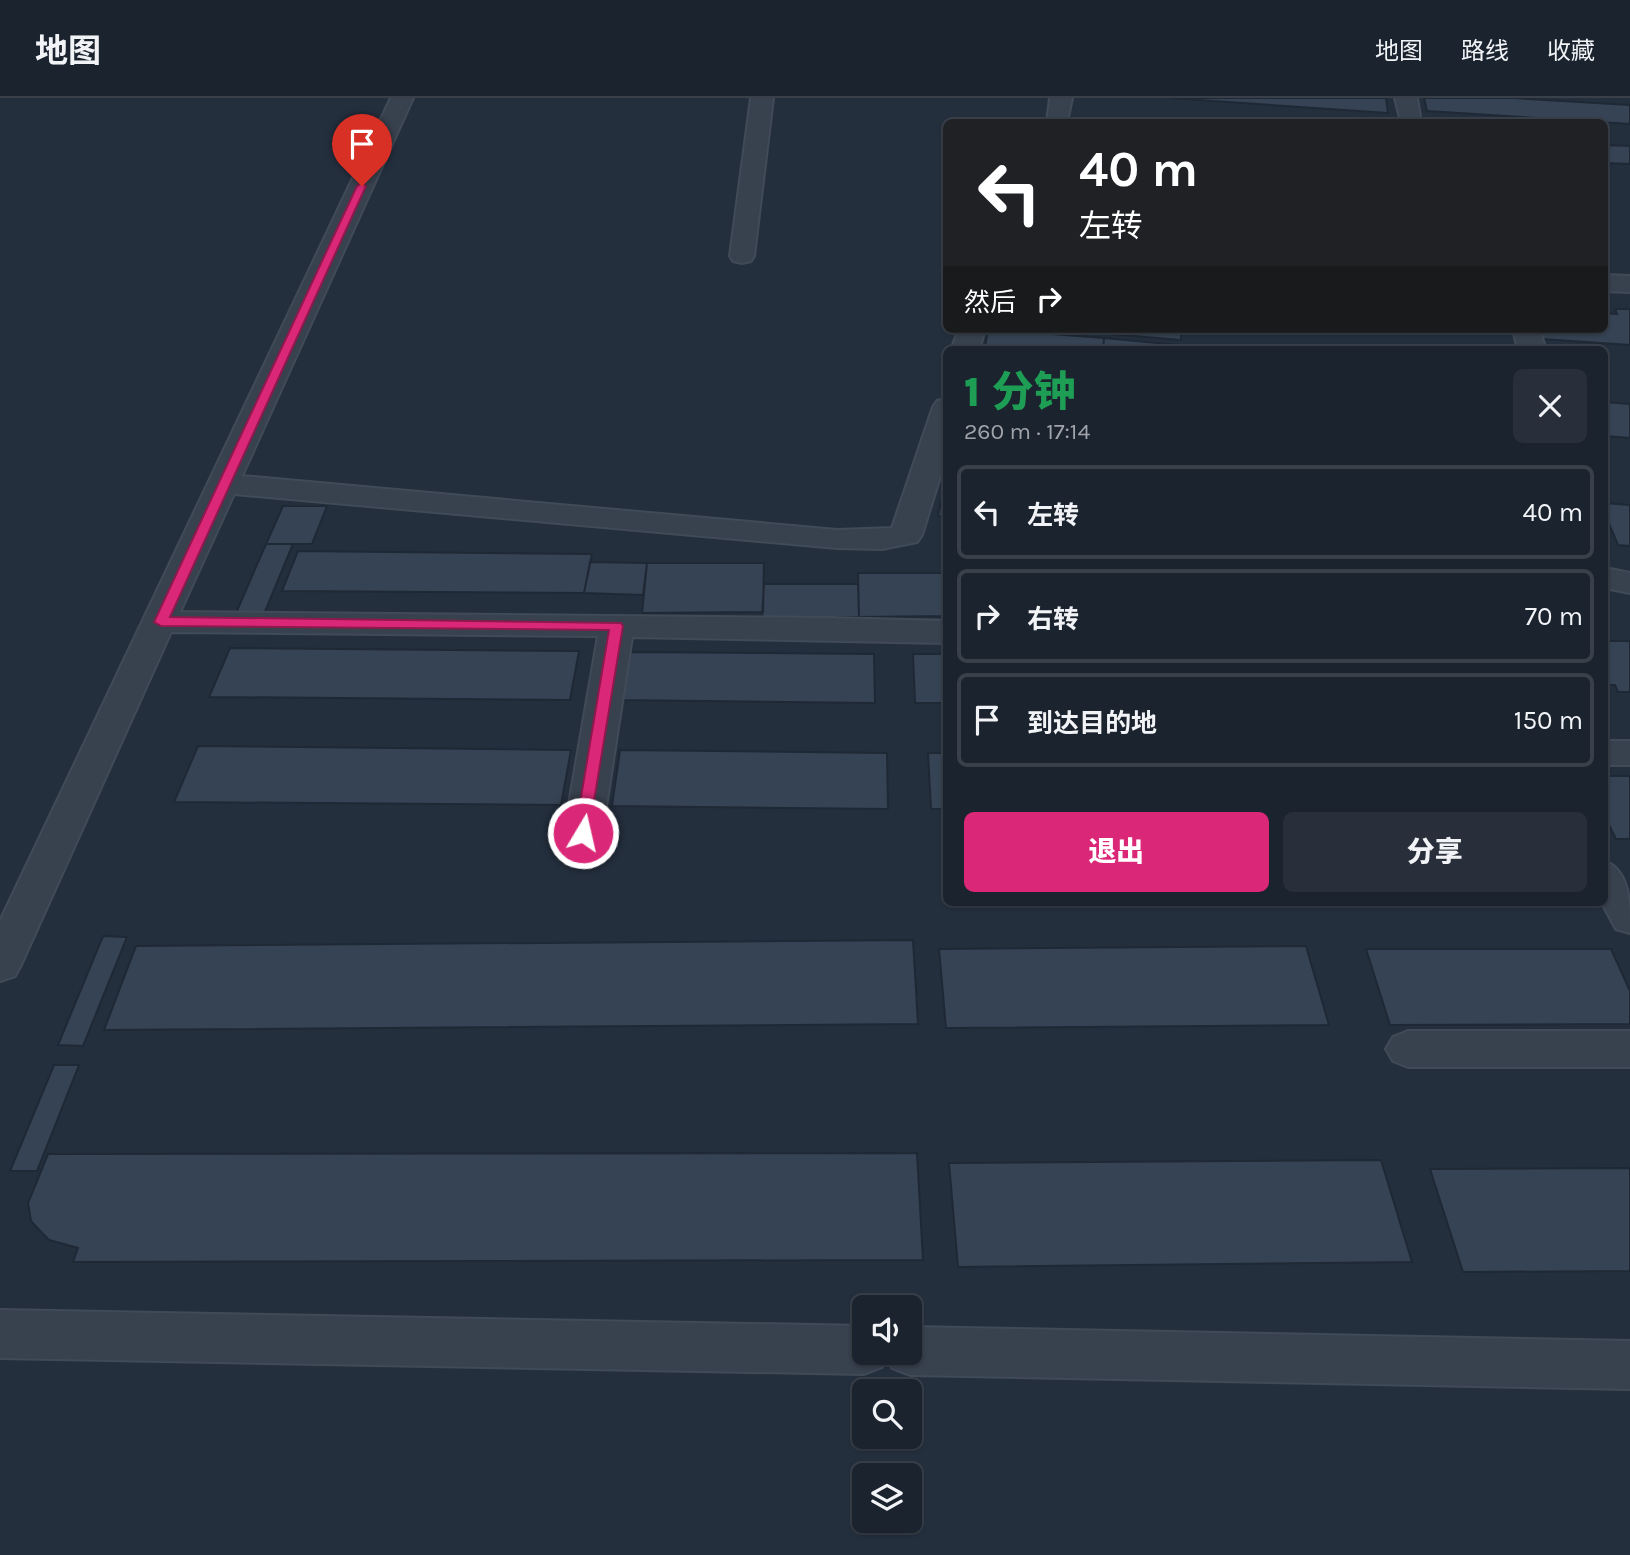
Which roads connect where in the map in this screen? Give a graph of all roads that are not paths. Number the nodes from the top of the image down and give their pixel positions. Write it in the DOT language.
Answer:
graph roads {
  1 [pos="402,98"];
  2 [pos="762,98"];
  3 [pos="1062,98"];
  4 [pos="1406,98"];
  5 [pos="1058,119"];
  6 [pos="1410,119"];
  7 [pos="741,256"];
  8 [pos="1608,283"];
  9 [pos="1630,284"];
  10 [pos="943,419"];
  11 [pos="224,484"];
  12 [pos="1608,579"];
  13 [pos="1630,583"];
  14 [pos="161,622"];
  15 [pos="617,626"];
  16 [pos="943,632"];
  17 [pos="1608,753"];
  18 [pos="1630,753"];
  19 [pos="583,833"];
  20 [pos="1608,879"];
  21 [pos="1630,918"];
  22 [pos="0,965"];
  23 [pos="1408,1049"];
  24 [pos="1630,1049"];
  25 [pos="0,1334"];
  26 [pos="852,1350"];
  27 [pos="922,1351"];
  28 [pos="1630,1365"];
  1 -- 11 [label="street"];
  2 -- 7 [label="street"];
  3 -- 5 [label="street"];
  4 -- 6 [label="street"];
  8 -- 9 [label="street"];
  10 -- 11 [label="street"];
  11 -- 14 [label="street"];
  12 -- 13 [label="street"];
  14 -- 15 [label="street"];
  14 -- 22 [label="street"];
  15 -- 16 [label="street"];
  15 -- 19 [label="street"];
  17 -- 18 [label="street"];
  20 -- 21 [label="street"];
  23 -- 24 [label="street"];
  25 -- 26 [label="street"];
  27 -- 28 [label="street"];
}
